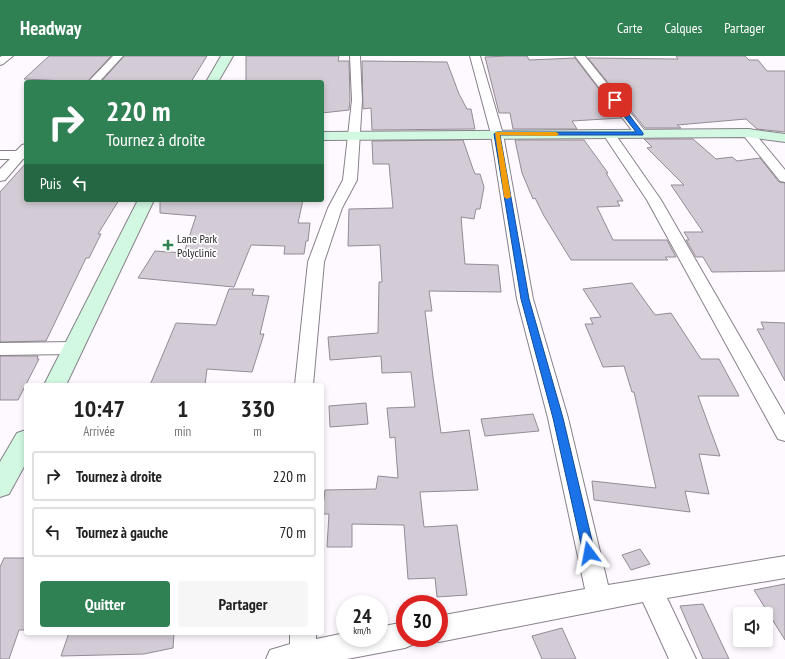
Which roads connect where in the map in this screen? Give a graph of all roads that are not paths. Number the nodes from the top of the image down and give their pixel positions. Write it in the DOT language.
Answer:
graph roads {
  1 [pos="8,56"];
  2 [pos="118,56"];
  3 [pos="227,56"];
  4 [pos="355,56"];
  5 [pos="475,56"];
  6 [pos="580,56"];
  7 [pos="0,62"];
  8 [pos="95,80"];
  9 [pos="213,80"];
  10 [pos="748,133"];
  11 [pos="497,134"];
  12 [pos="610,134"];
  13 [pos="641,134"];
  14 [pos="354,135"];
  15 [pos="324,136"];
  16 [pos="785,138"];
  17 [pos="24,153"];
  18 [pos="0,155"];
  19 [pos="0,177"];
  20 [pos="785,178"];
  21 [pos="145,202"];
  22 [pos="73,348"];
  23 [pos="0,349"];
  24 [pos="56,383"];
  25 [pos="304,383"];
  26 [pos="785,433"];
  27 [pos="24,444"];
  28 [pos="0,486"];
  29 [pos="785,567"];
  30 [pos="650,591"];
  31 [pos="599,598"];
  32 [pos="448,627"];
  33 [pos="396,636"];
  34 [pos="295,649"];
  35 [pos="683,659"];
  1 -- 7 [label="street"];
  2 -- 8 [label="street"];
  3 -- 9 [label="street"];
  4 -- 14 [label="street"];
  5 -- 11 [label="street"];
  6 -- 13 [label="street"];
  10 -- 13 [label="street"];
  10 -- 16 [label="street"];
  10 -- 20 [label="street"];
  11 -- 12 [label="street"];
  11 -- 14 [label="street"];
  11 -- 31 [label="street"];
  12 -- 13 [label="street"];
  12 -- 26 [label="street"];
  14 -- 15 [label="street"];
  14 -- 25 [label="street"];
  17 -- 18 [label="street"];
  17 -- 19 [label="street"];
  21 -- 22 [label="street"];
  22 -- 23 [label="street"];
  22 -- 24 [label="street"];
  27 -- 28 [label="street"];
  29 -- 30 [label="street"];
  30 -- 31 [label="street"];
  30 -- 35 [label="street"];
  31 -- 32 [label="street"];
  33 -- 34 [label="street"];
}
